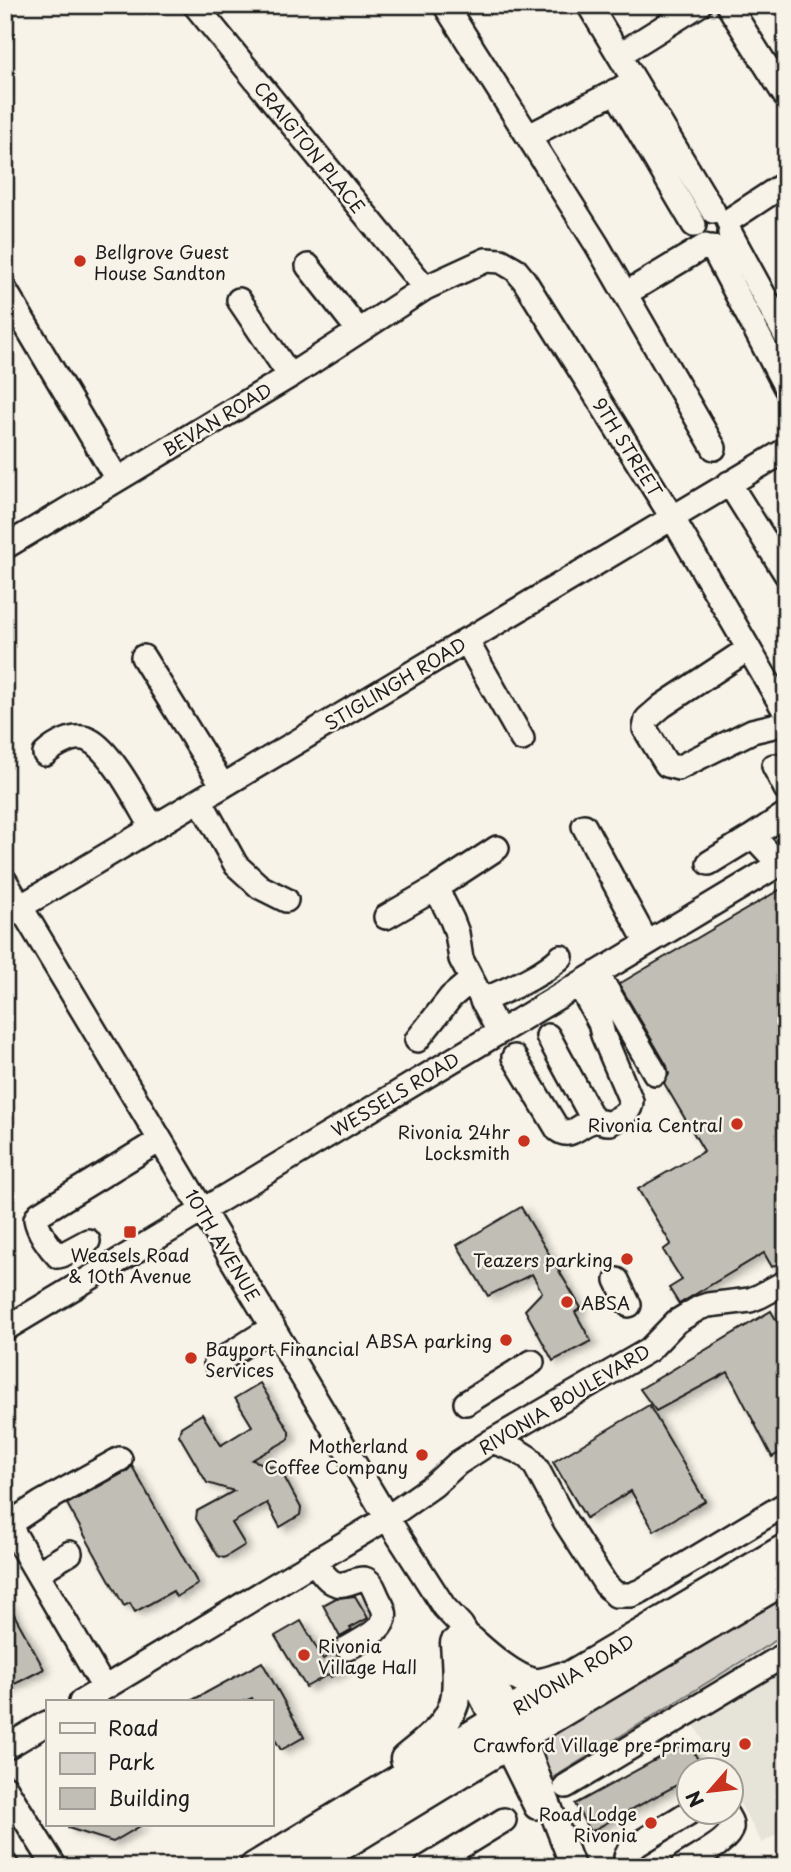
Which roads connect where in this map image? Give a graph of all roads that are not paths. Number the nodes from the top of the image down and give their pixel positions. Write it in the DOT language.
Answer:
graph roads {
  1 [pos="195,5"];
  2 [pos="445,5"];
  3 [pos="589,5"];
  4 [pos="699,5"];
  5 [pos="728,5"];
  6 [pos="618,55"];
  7 [pos="624,86"];
  8 [pos="786,97"];
  9 [pos="529,136"];
  10 [pos="786,183"];
  11 [pos="724,222"];
  12 [pos="694,225"];
  13 [pos="708,247"];
  14 [pos="308,266"];
  15 [pos="425,288"];
  16 [pos="5,290"];
  17 [pos="625,294"];
  18 [pos="239,300"];
  19 [pos="359,331"];
  20 [pos="786,336"];
  21 [pos="290,376"];
  22 [pos="786,388"];
  23 [pos="714,448"];
  24 [pos="786,450"];
  25 [pos="117,479"];
  26 [pos="729,483"];
  27 [pos="672,517"];
  28 [pos="5,547"];
  29 [pos="786,574"];
  30 [pos="466,640"];
  31 [pos="748,649"];
  32 [pos="143,657"];
  33 [pos="786,713"];
  34 [pos="786,723"];
  35 [pos="522,739"];
  36 [pos="45,754"];
  37 [pos="774,766"];
  38 [pos="223,786"];
  39 [pos="786,789"];
  40 [pos="200,800"];
  41 [pos="786,814"];
  42 [pos="584,826"];
  43 [pos="153,828"];
  44 [pos="753,835"];
  45 [pos="497,848"];
  46 [pos="782,862"];
  47 [pos="709,863"];
  48 [pos="5,881"];
  49 [pos="436,888"];
  50 [pos="286,900"];
  51 [pos="13,911"];
  52 [pos="386,918"];
  53 [pos="647,943"];
  54 [pos="561,957"];
  55 [pos="471,979"];
  56 [pos="582,982"];
  57 [pos="482,1001"];
  58 [pos="499,1032"];
  59 [pos="548,1036"];
  60 [pos="417,1040"];
  61 [pos="514,1057"];
  62 [pos="655,1073"];
  63 [pos="594,1121"];
  64 [pos="160,1140"];
  65 [pos="202,1210"];
  66 [pos="88,1241"];
  67 [pos="617,1280"];
  68 [pos="786,1282"];
  69 [pos="629,1305"];
  70 [pos="273,1327"];
  71 [pos="5,1329"];
  72 [pos="532,1362"];
  73 [pos="216,1363"];
  74 [pos="466,1403"];
  75 [pos="492,1441"];
  76 [pos="120,1458"];
  77 [pos="786,1504"];
  78 [pos="387,1518"];
  79 [pos="7,1521"];
  80 [pos="786,1548"];
  81 [pos="70,1553"];
  82 [pos="314,1562"];
  83 [pos="37,1573"];
  84 [pos="786,1579"];
  85 [pos="463,1641"];
  86 [pos="348,1648"];
  87 [pos="786,1654"];
  88 [pos="571,1675"];
  89 [pos="104,1688"];
  90 [pos="85,1700"];
  91 [pos="508,1728"];
  92 [pos="45,1731"];
  93 [pos="5,1748"];
  94 [pos="566,1786"];
  95 [pos="8,1799"];
  96 [pos="504,1820"];
  97 [pos="676,1821"];
  98 [pos="731,1826"];
  99 [pos="316,1830"];
  100 [pos="55,1867"];
  101 [pos="254,1867"];
  102 [pos="307,1867"];
  103 [pos="426,1867"];
  104 [pos="567,1867"];
  105 [pos="573,1867"];
  106 [pos="629,1867"];
  107 [pos="682,1867"];
  1 -- 15 [label="street, CRAIGTON PLACE"];
  2 -- 9 [label="street"];
  3 -- 6 [label="street"];
  4 -- 6 [label="street"];
  5 -- 8 [label="street"];
  6 -- 7 [label="street"];
  7 -- 9 [label="street"];
  7 -- 11 [label="street"];
  7 -- 12 [label="street"];
  9 -- 17 [label="street"];
  10 -- 11 [label="street"];
  11 -- 12 [label="street"];
  11 -- 13 [label="street"];
  11 -- 20 [label="street"];
  12 -- 13 [label="street"];
  13 -- 17 [label="street"];
  13 -- 22 [label="street"];
  14 -- 19 [label="street"];
  15 -- 19 [label="street, BEVAN ROAD"];
  15 -- 27 [label="street, 9TH STREET"];
  16 -- 25 [label="street"];
  17 -- 23 [label="street"];
  18 -- 21 [label="street"];
  19 -- 21 [label="street, BEVAN ROAD"];
  21 -- 25 [label="street, BEVAN ROAD"];
  24 -- 26 [label="street, STIGLINGH ROAD"];
  25 -- 28 [label="street, BEVAN ROAD"];
  26 -- 27 [label="street, STIGLINGH ROAD"];
  26 -- 29 [label="street"];
  27 -- 30 [label="street, STIGLINGH ROAD"];
  27 -- 31 [label="street, 9TH STREET"];
  30 -- 35 [label="street"];
  30 -- 38 [label="street, STIGLINGH ROAD"];
  31 -- 33 [label="street, 9TH STREET"];
  31 -- 34 [label="street"];
  32 -- 38 [label="street"];
  36 -- 43 [label="street"];
  37 -- 39 [label="street"];
  38 -- 40 [label="street, STIGLINGH ROAD"];
  40 -- 43 [label="street, STIGLINGH ROAD"];
  40 -- 50 [label="street"];
  41 -- 44 [label="street"];
  42 -- 53 [label="street"];
  43 -- 51 [label="street, STIGLINGH ROAD"];
  44 -- 46 [label="street"];
  44 -- 47 [label="street"];
  45 -- 49 [label="street"];
  46 -- 53 [label="street, WESSELS ROAD"];
  48 -- 51 [label="street, 10TH AVENUE"];
  49 -- 52 [label="street"];
  49 -- 55 [label="street"];
  51 -- 64 [label="street, 10TH AVENUE"];
  53 -- 56 [label="street, WESSELS ROAD"];
  54 -- 57 [label="street"];
  55 -- 57 [label="street"];
  55 -- 60 [label="street"];
  56 -- 58 [label="street, WESSELS ROAD"];
  56 -- 62 [label="street"];
  56 -- 63 [label="street"];
  57 -- 58 [label="street"];
  58 -- 65 [label="street, WESSELS ROAD"];
  59 -- 63 [label="street"];
  61 -- 63 [label="street"];
  64 -- 65 [label="street, 10TH AVENUE"];
  64 -- 66 [label="street"];
  65 -- 70 [label="street, 10TH AVENUE"];
  65 -- 71 [label="street, WESSELS ROAD"];
  67 -- 69 [label="street"];
  68 -- 75 [label="street, RIVONIA BOULEVARD"];
  70 -- 73 [label="street"];
  70 -- 78 [label="street, 10TH AVENUE"];
  72 -- 74 [label="street"];
  75 -- 77 [label="street"];
  75 -- 78 [label="street, RIVONIA BOULEVARD"];
  76 -- 79 [label="street"];
  78 -- 82 [label="street, RIVONIA BOULEVARD"];
  78 -- 85 [label="street, 10TH AVENUE"];
  79 -- 83 [label="street"];
  80 -- 88 [label="main road, RIVONIA ROAD"];
  81 -- 83 [label="street"];
  82 -- 86 [label="street"];
  82 -- 89 [label="street, RIVONIA BOULEVARD"];
  83 -- 89 [label="street"];
  84 -- 91 [label="main road, RIVONIA ROAD"];
  85 -- 88 [label="main road"];
  85 -- 91 [label="street, 10TH AVENUE"];
  85 -- 99 [label="main road"];
  87 -- 94 [label="street"];
  88 -- 91 [label="main road, RIVONIA ROAD"];
  89 -- 90 [label="street, RIVONIA BOULEVARD"];
  91 -- 99 [label="main road, RIVONIA ROAD"];
  91 -- 102 [label="main road, RIVONIA ROAD"];
  91 -- 104 [label="street, 10TH AVENUE"];
  91 -- 105 [label="street, 10TH AVENUE"];
  92 -- 93 [label="street"];
  95 -- 100 [label="street"];
  96 -- 103 [label="street"];
  97 -- 106 [label="street"];
  98 -- 107 [label="street"];
  99 -- 101 [label="main road, RIVONIA ROAD"];
}
